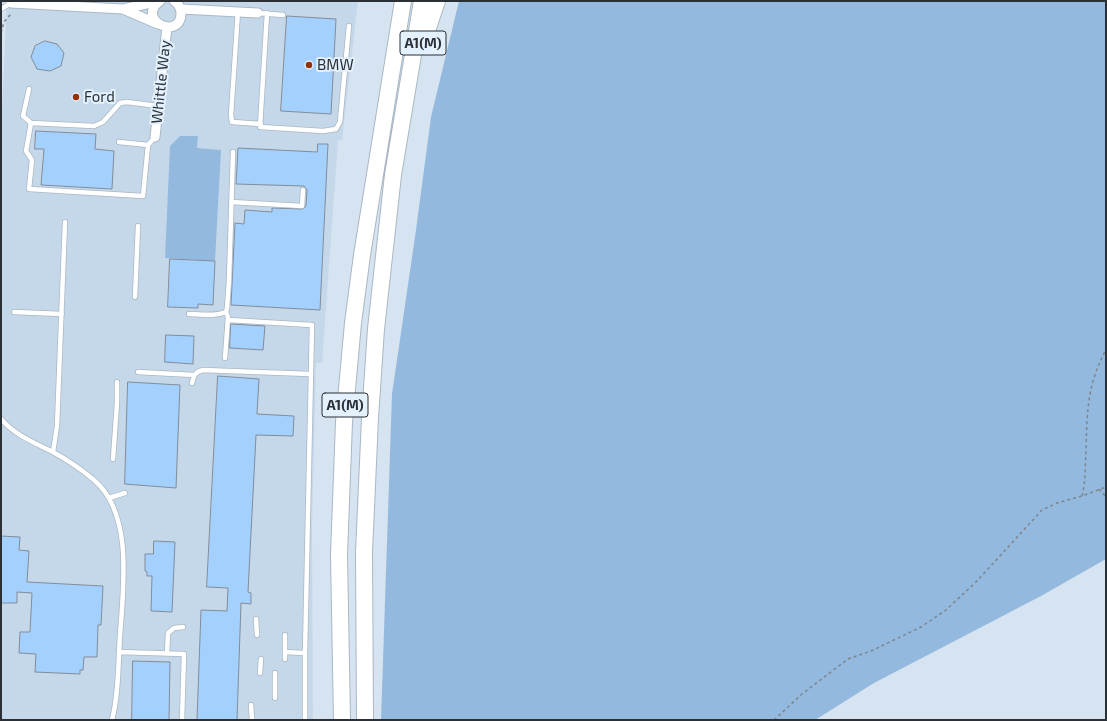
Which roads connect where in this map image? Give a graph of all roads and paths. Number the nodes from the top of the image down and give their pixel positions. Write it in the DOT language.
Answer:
graph roads {
  1 [pos="160,1"];
  2 [pos="174,1"];
  3 [pos="392,1"];
  4 [pos="403,1"];
  5 [pos="422,1"];
  6 [pos="437,1"];
  7 [pos="10,2"];
  8 [pos="1,9"];
  9 [pos="122,9"];
  10 [pos="181,9"];
  11 [pos="238,11"];
  12 [pos="263,13"];
  13 [pos="283,14"];
  14 [pos="1,16"];
  15 [pos="4,22"];
  16 [pos="162,26"];
  17 [pos="349,26"];
  18 [pos="1,32"];
  19 [pos="394,55"];
  20 [pos="409,85"];
  21 [pos="29,89"];
  22 [pos="158,106"];
  23 [pos="31,123"];
  24 [pos="260,124"];
  25 [pos="155,137"];
  26 [pos="118,142"];
  27 [pos="148,145"];
  28 [pos="233,152"];
  29 [pos="303,190"];
  30 [pos="231,202"];
  31 [pos="65,222"];
  32 [pos="138,226"];
  33 [pos="135,297"];
  34 [pos="14,312"];
  35 [pos="226,312"];
  36 [pos="62,314"];
  37 [pos="189,314"];
  38 [pos="228,320"];
  39 [pos="1106,350"];
  40 [pos="225,358"];
  41 [pos="138,372"];
  42 [pos="310,374"];
  43 [pos="194,375"];
  44 [pos="117,382"];
  45 [pos="192,383"];
  46 [pos="1,419"];
  47 [pos="52,452"];
  48 [pos="113,459"];
  49 [pos="1106,487"];
  50 [pos="1099,489"];
  51 [pos="125,492"];
  52 [pos="1082,496"];
  53 [pos="1106,497"];
  54 [pos="109,498"];
  55 [pos="256,619"];
  56 [pos="183,627"];
  57 [pos="256,635"];
  58 [pos="285,635"];
  59 [pos="119,652"];
  60 [pos="285,652"];
  61 [pos="167,653"];
  62 [pos="305,654"];
  63 [pos="261,658"];
  64 [pos="285,659"];
  65 [pos="260,672"];
  66 [pos="275,673"];
  67 [pos="275,698"];
  68 [pos="251,705"];
  69 [pos="112,720"];
  70 [pos="182,720"];
  71 [pos="252,720"];
  72 [pos="306,720"];
  73 [pos="342,720"];
  74 [pos="365,720"];
  75 [pos="774,720"];
  1 -- 9 [label="street, Whittle Way"];
  1 -- 16 [label="street, Whittle Way"];
  2 -- 10 [label="street"];
  3 -- 19 [label="highway, A1(M)"];
  4 -- 19 [label="highway, A1(M)"];
  5 -- 20 [label="highway, A1(M)"];
  6 -- 20 [label="highway, A1(M)"];
  7 -- 8 [label="lane"];
  7 -- 9 [label="street, Whittle Way"];
  7 -- 15 [label="path"];
  9 -- 16 [label="street, Whittle Way"];
  10 -- 11 [label="street"];
  10 -- 16 [label="street, Whittle Way"];
  11 -- 12 [label="street"];
  11 -- 24 [label="lane"];
  12 -- 13 [label="lane"];
  12 -- 24 [label="lane"];
  14 -- 15 [label="path"];
  15 -- 18 [label="path"];
  16 -- 22 [label="street, Whittle Way"];
  17 -- 24 [label="lane"];
  19 -- 73 [label="highway, A1(M)"];
  20 -- 74 [label="highway, A1(M)"];
  21 -- 23 [label="lane"];
  22 -- 23 [label="lane"];
  22 -- 25 [label="street, Whittle Way"];
  23 -- 27 [label="lane"];
  25 -- 27 [label="lane"];
  26 -- 27 [label="lane"];
  28 -- 30 [label="lane"];
  29 -- 30 [label="lane"];
  30 -- 35 [label="lane"];
  31 -- 36 [label="lane"];
  32 -- 33 [label="lane"];
  34 -- 36 [label="lane"];
  35 -- 37 [label="lane"];
  35 -- 38 [label="lane"];
  36 -- 47 [label="lane"];
  38 -- 40 [label="lane"];
  38 -- 42 [label="lane"];
  39 -- 52 [label="path"];
  41 -- 43 [label="lane"];
  42 -- 43 [label="lane"];
  42 -- 62 [label="lane"];
  43 -- 45 [label="lane"];
  44 -- 48 [label="lane"];
  46 -- 47 [label="lane"];
  47 -- 54 [label="lane"];
  49 -- 50 [label="path"];
  50 -- 52 [label="path"];
  50 -- 53 [label="path"];
  51 -- 54 [label="lane"];
  52 -- 75 [label="path"];
  54 -- 59 [label="lane"];
  55 -- 57 [label="lane"];
  56 -- 61 [label="lane"];
  58 -- 60 [label="lane"];
  59 -- 61 [label="lane"];
  59 -- 69 [label="lane"];
  60 -- 62 [label="lane"];
  60 -- 64 [label="lane"];
  61 -- 70 [label="lane"];
  62 -- 72 [label="lane"];
  63 -- 65 [label="lane"];
  66 -- 67 [label="lane"];
  68 -- 71 [label="lane"];
}
